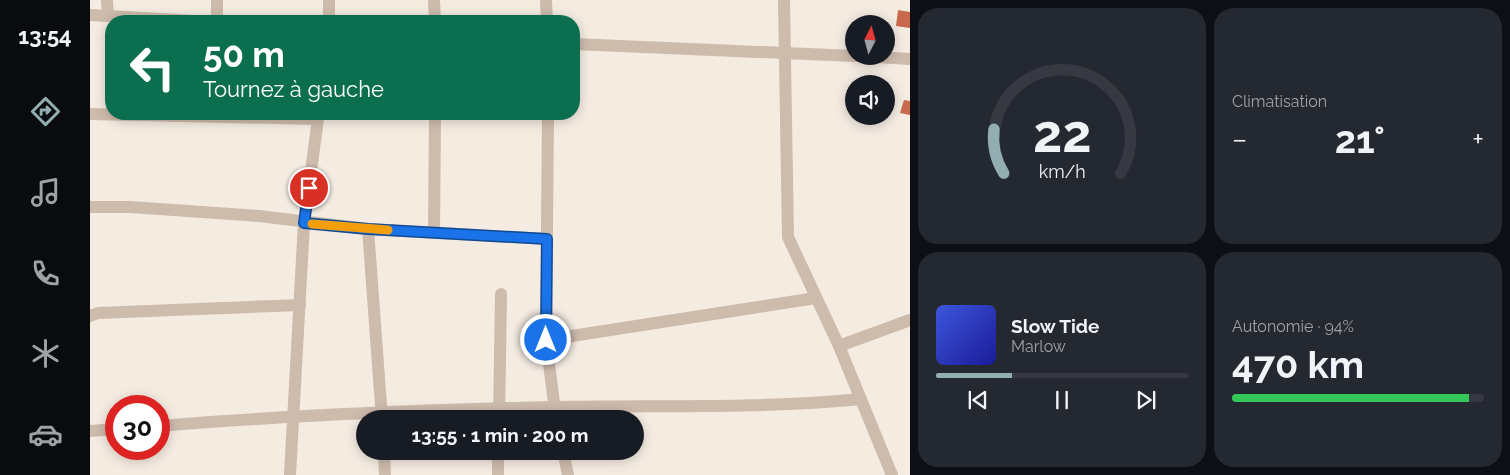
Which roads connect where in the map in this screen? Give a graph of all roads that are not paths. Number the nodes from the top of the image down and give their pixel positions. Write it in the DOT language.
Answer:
graph roads {
  1 [pos="107,0"];
  2 [pos="217,0"];
  3 [pos="329,0"];
  4 [pos="434,0"];
  5 [pos="546,0"];
  6 [pos="784,0"];
  7 [pos="90,15"];
  8 [pos="108,15"];
  9 [pos="218,15"];
  10 [pos="329,15"];
  11 [pos="435,15"];
  12 [pos="547,15"];
  13 [pos="105,16"];
  14 [pos="580,44"];
  15 [pos="785,53"];
  16 [pos="845,56"];
  17 [pos="895,57"];
  18 [pos="910,58"];
  19 [pos="90,114"];
  20 [pos="105,114"];
  21 [pos="318,120"];
  22 [pos="435,120"];
  23 [pos="548,120"];
  24 [pos="90,207"];
  25 [pos="304,223"];
  26 [pos="368,229"];
  27 [pos="434,233"];
  28 [pos="547,239"];
  29 [pos="500,294"];
  30 [pos="816,298"];
  31 [pos="300,305"];
  32 [pos="90,316"];
  33 [pos="910,320"];
  34 [pos="546,340"];
  35 [pos="839,346"];
  36 [pos="861,398"];
  37 [pos="381,410"];
  38 [pos="499,410"];
  39 [pos="555,410"];
  40 [pos="640,410"];
  41 [pos="293,415"];
  42 [pos="356,416"];
  43 [pos="170,425"];
  44 [pos="105,430"];
  45 [pos="90,431"];
  46 [pos="384,460"];
  47 [pos="498,460"];
  48 [pos="565,460"];
  49 [pos="290,475"];
  50 [pos="385,475"];
  51 [pos="498,475"];
  52 [pos="568,475"];
  53 [pos="892,475"];
  1 -- 8 [label="street"];
  2 -- 9 [label="street"];
  3 -- 10 [label="street"];
  4 -- 11 [label="street"];
  5 -- 12 [label="street"];
  6 -- 15 [label="street"];
  7 -- 13 [label="street"];
  14 -- 15 [label="street"];
  15 -- 16 [label="street"];
  15 -- 30 [label="street"];
  17 -- 18 [label="street"];
  19 -- 20 [label="street"];
  21 -- 25 [label="street"];
  22 -- 27 [label="street"];
  23 -- 28 [label="street"];
  24 -- 25 [label="street"];
  25 -- 26 [label="street"];
  25 -- 31 [label="street"];
  26 -- 27 [label="street"];
  26 -- 37 [label="street"];
  27 -- 28 [label="street"];
  28 -- 34 [label="street"];
  29 -- 38 [label="street"];
  30 -- 34 [label="street"];
  30 -- 35 [label="street"];
  31 -- 32 [label="street"];
  31 -- 41 [label="street"];
  33 -- 35 [label="street"];
  34 -- 39 [label="street"];
  35 -- 36 [label="street"];
  36 -- 40 [label="street"];
  36 -- 53 [label="street"];
  41 -- 42 [label="street"];
  41 -- 43 [label="street"];
  41 -- 49 [label="street"];
  44 -- 45 [label="street"];
  46 -- 50 [label="street"];
  47 -- 51 [label="street"];
  48 -- 52 [label="street"];
}
